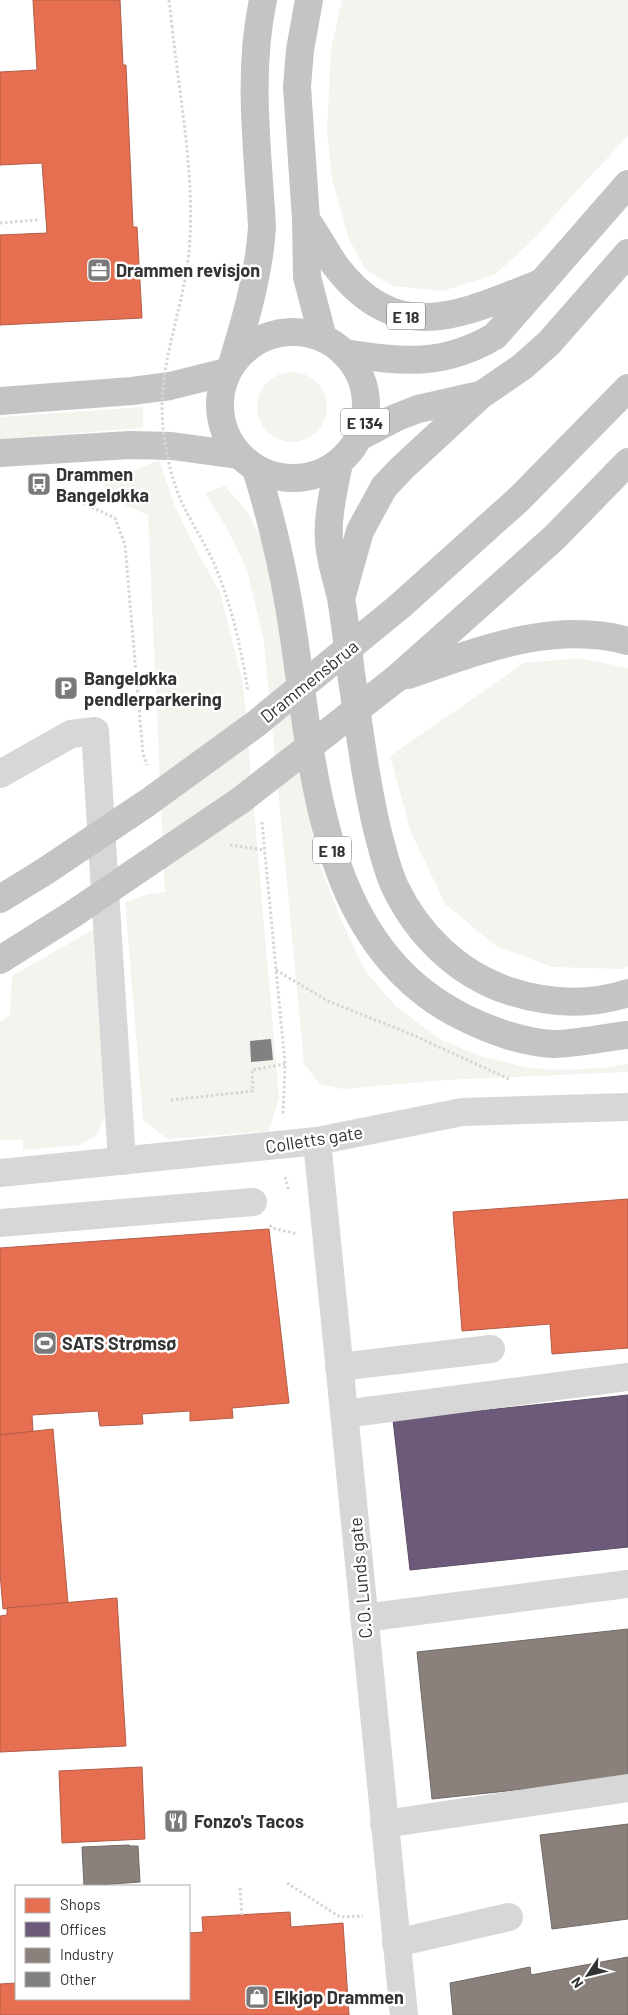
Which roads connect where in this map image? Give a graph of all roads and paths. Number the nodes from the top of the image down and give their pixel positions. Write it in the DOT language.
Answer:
graph roads {
  1 [pos="169,0"];
  2 [pos="263,0"];
  3 [pos="309,0"];
  4 [pos="628,184"];
  5 [pos="306,219"];
  6 [pos="38,220"];
  7 [pos="0,222"];
  8 [pos="628,253"];
  9 [pos="543,282"];
  10 [pos="334,346"];
  11 [pos="229,368"];
  12 [pos="628,388"];
  13 [pos="481,395"];
  14 [pos="0,401"];
  15 [pos="360,437"];
  16 [pos="0,453"];
  17 [pos="247,462"];
  18 [pos="628,462"];
  19 [pos="338,463"];
  20 [pos="78,500"];
  21 [pos="341,598"];
  22 [pos="628,641"];
  23 [pos="429,660"];
  24 [pos="249,698"];
  25 [pos="150,771"];
  26 [pos="0,774"];
  27 [pos="262,821"];
  28 [pos="222,843"];
  29 [pos="264,850"];
  30 [pos="0,899"];
  31 [pos="0,960"];
  32 [pos="276,970"];
  33 [pos="628,993"];
  34 [pos="628,1035"];
  35 [pos="285,1064"];
  36 [pos="512,1080"];
  37 [pos="171,1100"];
  38 [pos="628,1107"];
  39 [pos="282,1120"];
  40 [pos="317,1141"];
  41 [pos="122,1161"];
  42 [pos="0,1174"];
  43 [pos="253,1202"];
  44 [pos="0,1223"];
  45 [pos="491,1349"];
  46 [pos="339,1367"];
  47 [pos="628,1378"];
  48 [pos="344,1414"];
  49 [pos="628,1584"];
  50 [pos="364,1618"];
  51 [pos="628,1788"];
  52 [pos="384,1824"];
  53 [pos="287,1883"];
  54 [pos="240,1888"];
  55 [pos="242,1915"];
  56 [pos="368,1915"];
  57 [pos="509,1918"];
  58 [pos="396,1943"];
  59 [pos="404,2015"];
  1 -- 24 [label="path, bridge"];
  2 -- 11 [label="highway"];
  3 -- 5 [label="highway, E 18"];
  4 -- 9 [label="highway"];
  5 -- 9 [label="highway, E 18"];
  5 -- 10 [label="highway, E 18"];
  6 -- 7 [label="path"];
  8 -- 13 [label="highway, E 134"];
  9 -- 10 [label="highway"];
  10 -- 11 [label="highway"];
  10 -- 15 [label="highway, E 134"];
  11 -- 14 [label="highway"];
  11 -- 17 [label="highway"];
  12 -- 30 [label="highway, Drammensbrua, bridge"];
  13 -- 15 [label="highway, E 134"];
  13 -- 21 [label="highway"];
  15 -- 19 [label="highway, E 134"];
  16 -- 17 [label="highway, E 134"];
  17 -- 19 [label="highway, E 134"];
  17 -- 34 [label="highway, E 18"];
  18 -- 23 [label="highway"];
  19 -- 21 [label="highway"];
  20 -- 25 [label="path"];
  21 -- 33 [label="highway"];
  22 -- 23 [label="highway"];
  23 -- 31 [label="highway, bridge"];
  26 -- 41 [label="street"];
  27 -- 29 [label="path"];
  28 -- 29 [label="path"];
  29 -- 32 [label="path"];
  32 -- 35 [label="path"];
  32 -- 36 [label="path"];
  35 -- 37 [label="path"];
  35 -- 39 [label="path"];
  38 -- 40 [label="street, Colletts gate"];
  40 -- 41 [label="street, Colletts gate"];
  40 -- 46 [label="street, C.O. Lunds gate"];
  41 -- 42 [label="street, Colletts gate"];
  43 -- 44 [label="street"];
  45 -- 46 [label="street"];
  46 -- 48 [label="street, C.O. Lunds gate"];
  47 -- 48 [label="street"];
  48 -- 50 [label="street, C.O. Lunds gate"];
  49 -- 50 [label="street"];
  50 -- 52 [label="street, C.O. Lunds gate"];
  51 -- 52 [label="street"];
  52 -- 58 [label="street, C.O. Lunds gate"];
  53 -- 56 [label="path"];
  54 -- 55 [label="path"];
  57 -- 58 [label="street"];
  58 -- 59 [label="street, C.O. Lunds gate"];
}
